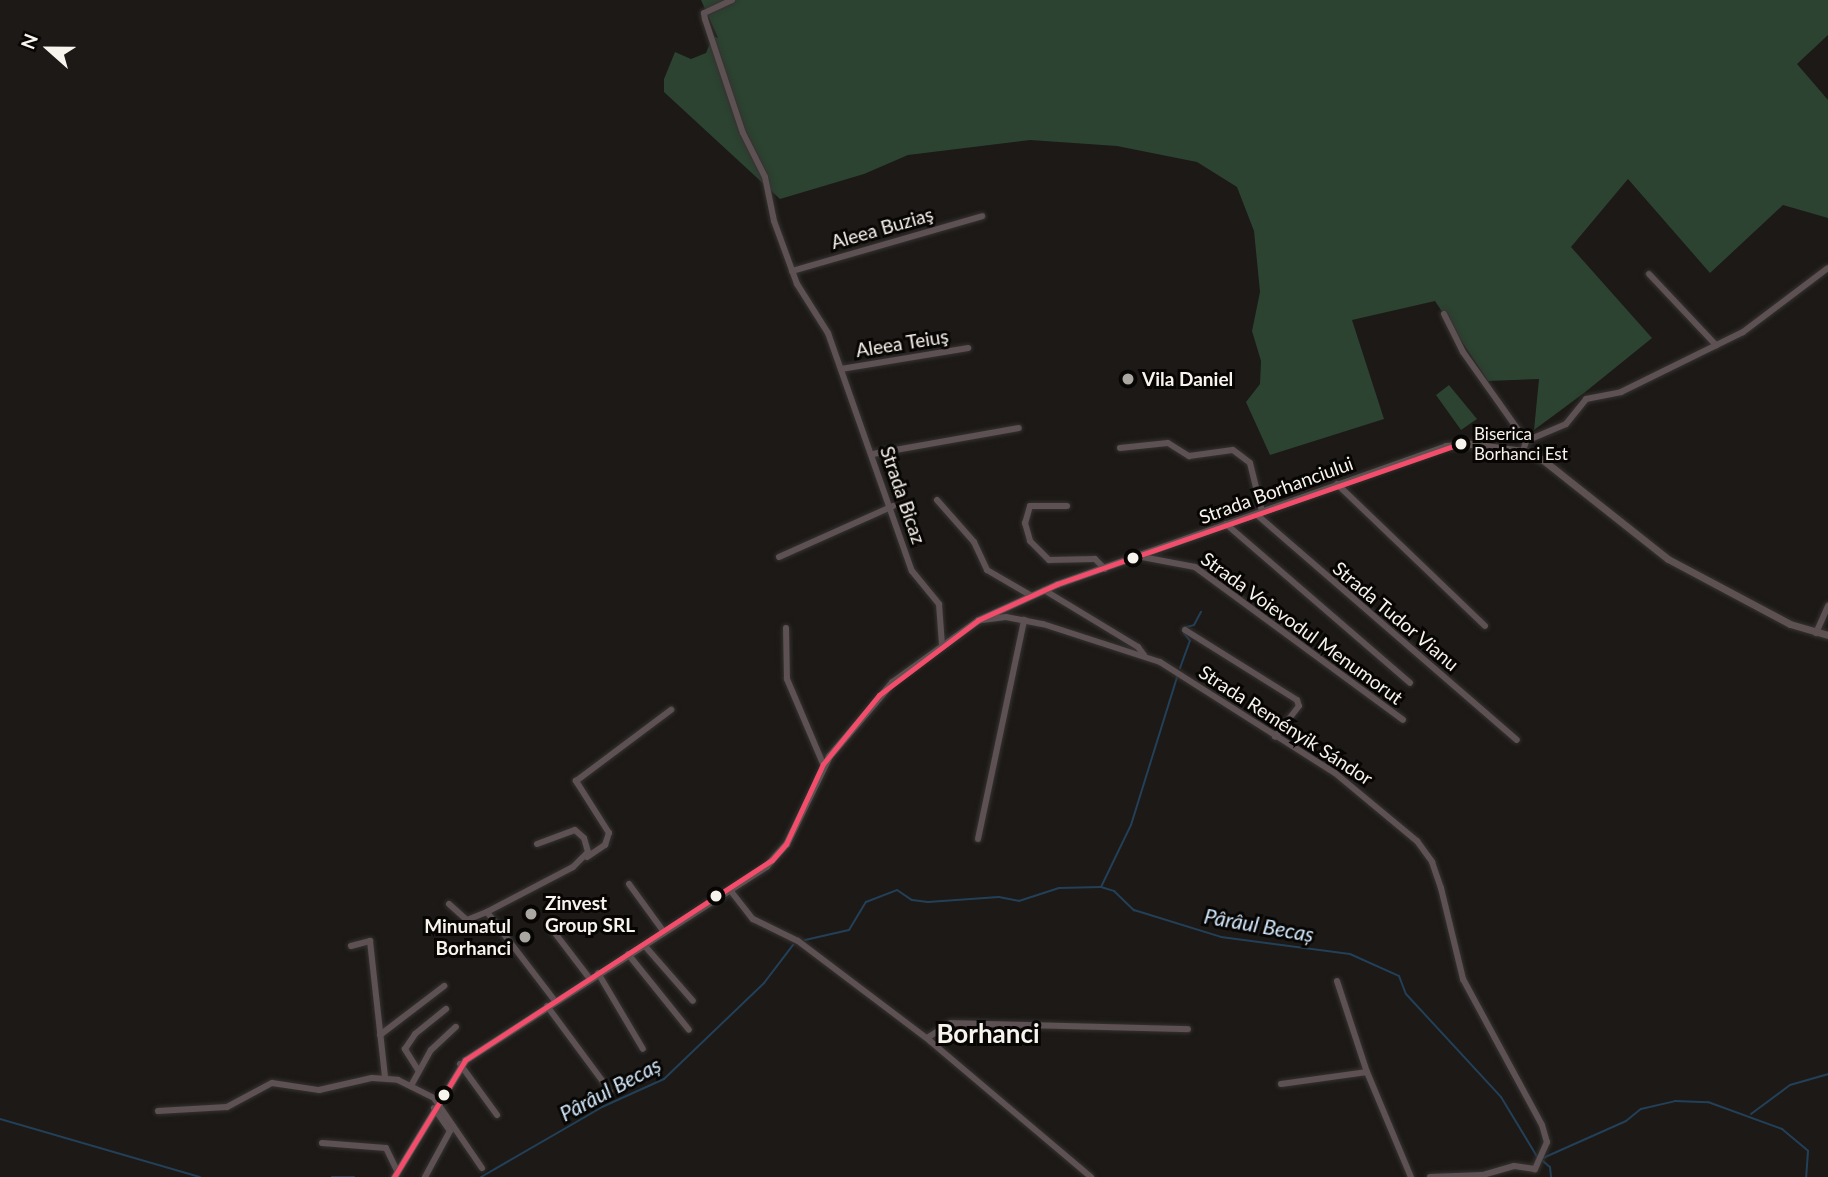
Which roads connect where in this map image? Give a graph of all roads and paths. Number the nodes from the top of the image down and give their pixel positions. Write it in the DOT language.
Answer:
graph roads {
  1 [pos="732,0"];
  2 [pos="982,216"];
  3 [pos="1828,268"];
  4 [pos="792,271"];
  5 [pos="1650,274"];
  6 [pos="1444,314"];
  7 [pos="1716,345"];
  8 [pos="968,348"];
  9 [pos="841,369"];
  10 [pos="1019,428"];
  11 [pos="1526,441"];
  12 [pos="1120,448"];
  13 [pos="1523,451"];
  14 [pos="873,454"];
  15 [pos="1338,484"];
  16 [pos="937,500"];
  17 [pos="893,506"];
  18 [pos="1067,506"];
  19 [pos="1259,513"];
  20 [pos="1226,524"];
  21 [pos="779,557"];
  22 [pos="1142,557"];
  23 [pos="1105,569"];
  24 [pos="1044,590"];
  25 [pos="1031,595"];
  26 [pos="1828,606"];
  27 [pos="978,620"];
  28 [pos="1024,620"];
  29 [pos="1486,626"];
  30 [pos="786,628"];
  31 [pos="1185,630"];
  32 [pos="1816,633"];
  33 [pos="1828,635"];
  34 [pos="942,645"];
  35 [pos="1144,655"];
  36 [pos="1410,683"];
  37 [pos="671,710"];
  38 [pos="1403,720"];
  39 [pos="1275,737"];
  40 [pos="1517,740"];
  41 [pos="823,764"];
  42 [pos="978,839"];
  43 [pos="537,844"];
  44 [pos="585,858"];
  45 [pos="629,884"];
  46 [pos="730,890"];
  47 [pos="449,904"];
  48 [pos="487,912"];
  49 [pos="548,924"];
  50 [pos="664,932"];
  51 [pos="644,945"];
  52 [pos="351,946"];
  53 [pos="628,954"];
  54 [pos="598,973"];
  55 [pos="590,979"];
  56 [pos="1337,981"];
  57 [pos="444,986"];
  58 [pos="555,1001"];
  59 [pos="693,1001"];
  60 [pos="547,1006"];
  61 [pos="446,1009"];
  62 [pos="456,1027"];
  63 [pos="1188,1028"];
  64 [pos="688,1030"];
  65 [pos="380,1035"];
  66 [pos="927,1038"];
  67 [pos="643,1049"];
  68 [pos="460,1065"];
  69 [pos="418,1070"];
  70 [pos="1367,1072"];
  71 [pos="385,1077"];
  72 [pos="412,1084"];
  73 [pos="1281,1084"];
  74 [pos="610,1091"];
  75 [pos="436,1106"];
  76 [pos="158,1111"];
  77 [pos="497,1115"];
  78 [pos="323,1143"];
  79 [pos="482,1168"];
  80 [pos="1533,1169"];
  81 [pos="396,1174"];
  82 [pos="425,1177"];
  83 [pos="1091,1177"];
  84 [pos="1411,1177"];
  85 [pos="1430,1177"];
  86 [pos="1527,1177"];
  1 -- 4 [label="street, Strada Bicaz"];
  2 -- 4 [label="street, Aleea Buziaş"];
  3 -- 7 [label="street"];
  4 -- 9 [label="street, Strada Bicaz"];
  5 -- 7 [label="street"];
  6 -- 11 [label="street"];
  7 -- 11 [label="street"];
  8 -- 9 [label="street, Aleea Teiuş"];
  9 -- 14 [label="street, Strada Bicaz"];
  10 -- 14 [label="street"];
  11 -- 13 [label="street"];
  12 -- 19 [label="street"];
  13 -- 15 [label="main road, Strada Borhanciului"];
  13 -- 32 [label="main road, Strada Borhanciului"];
  14 -- 17 [label="street, Strada Bicaz"];
  15 -- 19 [label="main road, Strada Borhanciului"];
  15 -- 29 [label="street"];
  16 -- 25 [label="street"];
  17 -- 21 [label="street"];
  17 -- 34 [label="street, Strada Bicaz"];
  18 -- 23 [label="street"];
  19 -- 20 [label="main road, Strada Borhanciului"];
  19 -- 40 [label="street, Strada Tudor Vianu"];
  20 -- 22 [label="main road, Strada Borhanciului"];
  20 -- 36 [label="street"];
  22 -- 23 [label="main road, Strada Borhanciului"];
  22 -- 38 [label="street, Strada Voievodul Menumorut"];
  23 -- 24 [label="main road, Strada Borhanciului"];
  24 -- 25 [label="main road, Strada Borhanciului"];
  24 -- 35 [label="street, Strada Reményik Sándor"];
  25 -- 27 [label="main road, Strada Borhanciului"];
  26 -- 32 [label="street"];
  27 -- 28 [label="street, Strada Reményik Sándor"];
  27 -- 34 [label="main road, Strada Borhanciului"];
  28 -- 35 [label="street, Strada Reményik Sándor"];
  28 -- 42 [label="street"];
  30 -- 41 [label="street"];
  31 -- 39 [label="street"];
  32 -- 33 [label="main road, Strada Borhanciului"];
  34 -- 41 [label="main road, Strada Borhanciului"];
  35 -- 39 [label="street, Strada Reményik Sándor"];
  37 -- 44 [label="street"];
  39 -- 80 [label="street, Strada Reményik Sándor"];
  41 -- 46 [label="main road, Strada Borhanciului"];
  43 -- 44 [label="street"];
  44 -- 48 [label="street"];
  45 -- 50 [label="street"];
  46 -- 50 [label="main road, Strada Borhanciului"];
  46 -- 66 [label="street"];
  47 -- 48 [label="street"];
  48 -- 58 [label="street"];
  49 -- 55 [label="street"];
  50 -- 51 [label="main road, Strada Borhanciului"];
  51 -- 53 [label="main road, Strada Borhanciului"];
  51 -- 59 [label="street"];
  52 -- 65 [label="street"];
  53 -- 54 [label="main road, Strada Borhanciului"];
  53 -- 64 [label="street"];
  54 -- 55 [label="main road, Strada Borhanciului"];
  54 -- 67 [label="street"];
  55 -- 58 [label="main road, Strada Borhanciului"];
  56 -- 70 [label="street"];
  57 -- 65 [label="street"];
  58 -- 60 [label="main road, Strada Borhanciului"];
  60 -- 68 [label="main road, Strada Borhanciului"];
  60 -- 74 [label="street"];
  61 -- 69 [label="street"];
  62 -- 69 [label="street"];
  63 -- 66 [label="street"];
  65 -- 71 [label="street"];
  66 -- 83 [label="street"];
  68 -- 75 [label="main road, Strada Borhanciului"];
  68 -- 77 [label="street"];
  69 -- 72 [label="street"];
  70 -- 73 [label="street"];
  70 -- 84 [label="street"];
  71 -- 72 [label="street"];
  71 -- 76 [label="street"];
  72 -- 75 [label="street"];
  75 -- 79 [label="street"];
  75 -- 81 [label="main road, Strada Borhanciului"];
  75 -- 82 [label="street"];
  78 -- 81 [label="street"];
  80 -- 85 [label="street"];
  80 -- 86 [label="street, Strada Reményik Sándor"];
}
